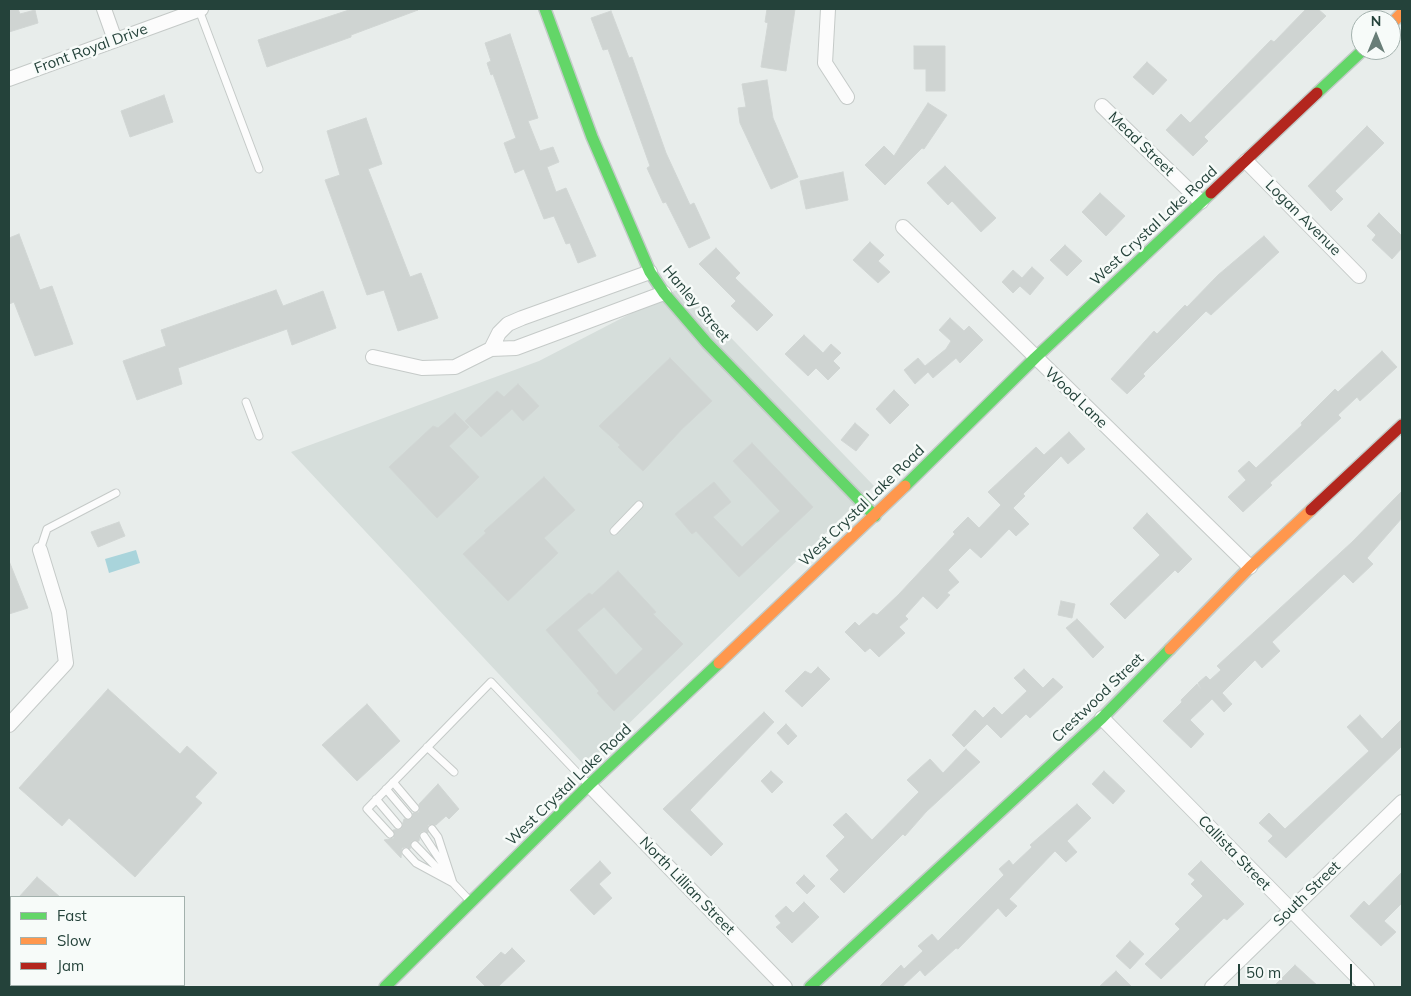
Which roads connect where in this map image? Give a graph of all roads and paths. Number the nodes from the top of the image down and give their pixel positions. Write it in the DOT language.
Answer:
graph roads {
  1 [pos="104,9"];
  2 [pos="200,9"];
  3 [pos="545,9"];
  4 [pos="828,9"];
  5 [pos="115,40"];
  6 [pos="1352,60"];
  7 [pos="9,79"];
  8 [pos="847,97"];
  9 [pos="1102,106"];
  10 [pos="1246,161"];
  11 [pos="259,169"];
  12 [pos="1201,202"];
  13 [pos="903,226"];
  14 [pos="650,272"];
  15 [pos="1359,276"];
  16 [pos="664,293"];
  17 [pos="490,349"];
  18 [pos="372,357"];
  19 [pos="1035,358"];
  20 [pos="246,402"];
  21 [pos="1402,425"];
  22 [pos="259,436"];
  23 [pos="116,493"];
  24 [pos="639,505"];
  25 [pos="875,516"];
  26 [pos="614,531"];
  27 [pos="40,550"];
  28 [pos="1250,568"];
  29 [pos="1102,718"];
  30 [pos="9,725"];
  31 [pos="427,747"];
  32 [pos="454,772"];
  33 [pos="393,782"];
  34 [pos="589,785"];
  35 [pos="386,789"];
  36 [pos="376,799"];
  37 [pos="1402,802"];
  38 [pos="414,808"];
  39 [pos="408,815"];
  40 [pos="398,825"];
  41 [pos="432,829"];
  42 [pos="390,834"];
  43 [pos="424,836"];
  44 [pos="415,845"];
  45 [pos="406,852"];
  46 [pos="453,883"];
  47 [pos="471,902"];
  48 [pos="1290,910"];
  49 [pos="385,987"];
  50 [pos="785,987"];
  51 [pos="810,987"];
  52 [pos="1212,987"];
  53 [pos="1367,987"];
  1 -- 5 [label="street"];
  2 -- 5 [label="street, Front Royal Drive"];
  2 -- 11 [label="lane"];
  3 -- 14 [label="street, Hanley Street"];
  4 -- 8 [label="street"];
  5 -- 7 [label="street, Front Royal Drive"];
  6 -- 10 [label="street, West Crystal Lake Road"];
  9 -- 12 [label="street, Mead Street"];
  10 -- 12 [label="street, West Crystal Lake Road"];
  10 -- 15 [label="street, Logan Avenue"];
  12 -- 19 [label="street, West Crystal Lake Road"];
  13 -- 19 [label="street, Wood Lane"];
  14 -- 16 [label="street, Hanley Street"];
  14 -- 17 [label="street"];
  16 -- 17 [label="street"];
  16 -- 25 [label="street, Hanley Street"];
  17 -- 18 [label="street"];
  19 -- 25 [label="street, West Crystal Lake Road"];
  19 -- 28 [label="street, Wood Lane"];
  20 -- 22 [label="lane"];
  21 -- 28 [label="street, Crestwood Street"];
  23 -- 27 [label="lane"];
  24 -- 26 [label="lane"];
  25 -- 34 [label="street, West Crystal Lake Road"];
  27 -- 30 [label="street"];
  28 -- 29 [label="street, Crestwood Street"];
  29 -- 48 [label="street, Callista Street"];
  29 -- 51 [label="street, Crestwood Street"];
  31 -- 32 [label="lane"];
  31 -- 33 [label="lane"];
  31 -- 34 [label="lane"];
  33 -- 35 [label="lane"];
  33 -- 38 [label="lane"];
  34 -- 47 [label="street, West Crystal Lake Road"];
  34 -- 50 [label="street, North Lillian Street"];
  35 -- 36 [label="lane"];
  35 -- 39 [label="lane"];
  36 -- 40 [label="lane"];
  36 -- 42 [label="lane"];
  37 -- 48 [label="street, South Street"];
  41 -- 46 [label="lane"];
  43 -- 46 [label="lane"];
  44 -- 46 [label="lane"];
  45 -- 46 [label="lane"];
  46 -- 47 [label="lane"];
  47 -- 49 [label="street, West Crystal Lake Road"];
  48 -- 52 [label="street, South Street"];
  48 -- 53 [label="street, Callista Street"];
}
